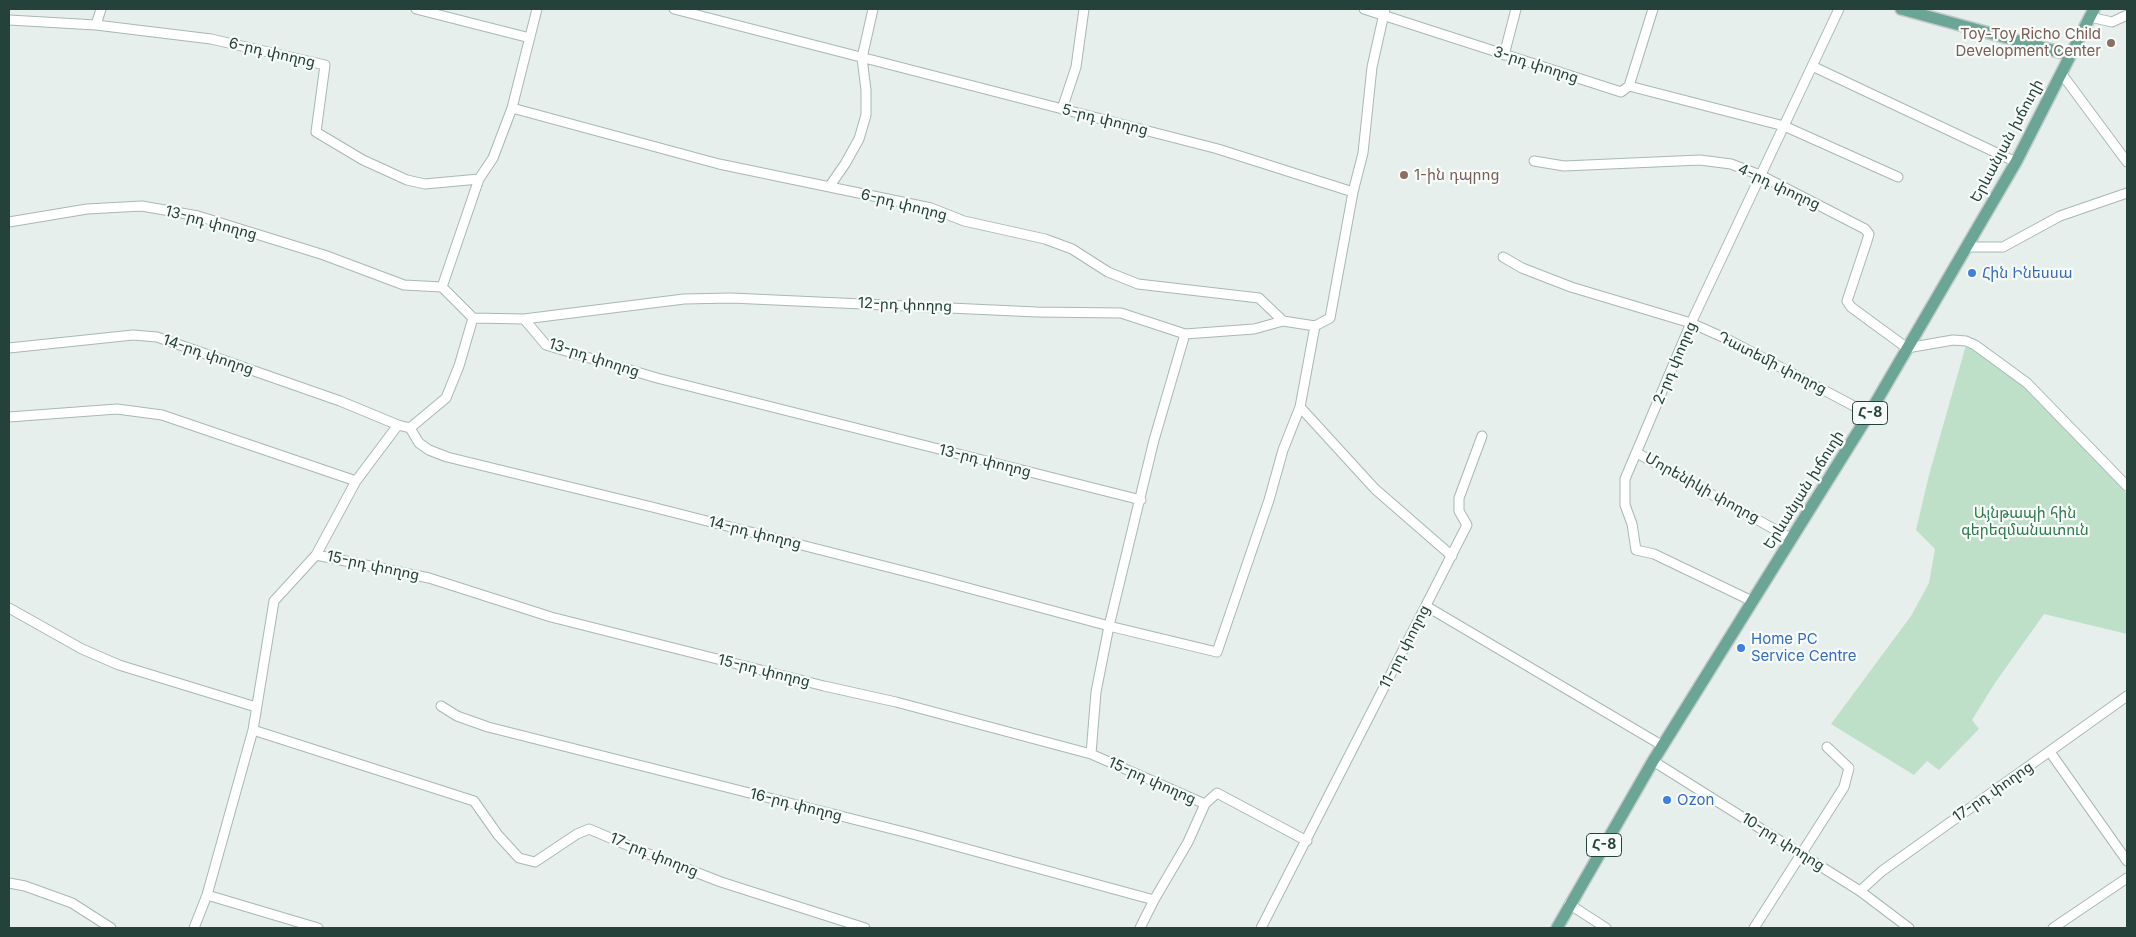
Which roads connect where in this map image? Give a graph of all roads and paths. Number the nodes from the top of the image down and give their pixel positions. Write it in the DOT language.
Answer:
graph roads {
  1 [pos="101,9"];
  2 [pos="416,9"];
  3 [pos="537,9"];
  4 [pos="674,9"];
  5 [pos="873,9"];
  6 [pos="1084,9"];
  7 [pos="1364,9"];
  8 [pos="1516,9"];
  9 [pos="1653,9"];
  10 [pos="1839,9"];
  11 [pos="1901,9"];
  12 [pos="1385,12"];
  13 [pos="2092,13"];
  14 [pos="2127,15"];
  15 [pos="9,20"];
  16 [pos="96,25"];
  17 [pos="530,38"];
  18 [pos="1504,55"];
  19 [pos="2070,55"];
  20 [pos="862,58"];
  21 [pos="1812,66"];
  22 [pos="2061,73"];
  23 [pos="1629,86"];
  24 [pos="512,108"];
  25 [pos="1062,109"];
  26 [pos="1784,126"];
  27 [pos="1534,162"];
  28 [pos="2016,162"];
  29 [pos="2127,162"];
  30 [pos="1760,175"];
  31 [pos="1898,177"];
  32 [pos="479,179"];
  33 [pos="829,187"];
  34 [pos="1353,192"];
  35 [pos="2127,193"];
  36 [pos="9,222"];
  37 [pos="1966,247"];
  38 [pos="1503,257"];
  39 [pos="442,287"];
  40 [pos="472,318"];
  41 [pos="524,319"];
  42 [pos="1283,321"];
  43 [pos="1691,323"];
  44 [pos="1314,326"];
  45 [pos="1185,334"];
  46 [pos="9,348"];
  47 [pos="1907,348"];
  48 [pos="1300,407"];
  49 [pos="1869,414"];
  50 [pos="9,418"];
  51 [pos="398,425"];
  52 [pos="410,428"];
  53 [pos="1482,436"];
  54 [pos="1637,453"];
  55 [pos="356,481"];
  56 [pos="2127,486"];
  57 [pos="1141,500"];
  58 [pos="1792,539"];
  59 [pos="316,555"];
  60 [pos="1452,556"];
  61 [pos="1752,602"];
  62 [pos="1426,606"];
  63 [pos="9,608"];
  64 [pos="1109,626"];
  65 [pos="2127,696"];
  66 [pos="441,706"];
  67 [pos="256,707"];
  68 [pos="253,730"];
  69 [pos="1663,746"];
  70 [pos="1827,747"];
  71 [pos="2050,752"];
  72 [pos="1091,754"];
  73 [pos="1653,761"];
  74 [pos="1205,804"];
  75 [pos="1307,841"];
  76 [pos="1801,852"];
  77 [pos="2127,861"];
  78 [pos="2127,878"];
  79 [pos="9,883"];
  80 [pos="1860,890"];
  81 [pos="207,895"];
  82 [pos="1154,900"];
  83 [pos="1569,904"];
  84 [pos="111,928"];
  85 [pos="194,928"];
  86 [pos="318,928"];
  87 [pos="864,928"];
  88 [pos="1140,928"];
  89 [pos="1261,928"];
  90 [pos="1557,928"];
  91 [pos="1606,928"];
  92 [pos="1754,928"];
  93 [pos="1909,928"];
  94 [pos="2053,928"];
  1 -- 16 [label="street"];
  2 -- 17 [label="street"];
  3 -- 17 [label="street"];
  4 -- 20 [label="street, 5-րդ փողոց"];
  5 -- 20 [label="street"];
  6 -- 25 [label="street"];
  7 -- 12 [label="street, 3-րդ փողոց"];
  8 -- 18 [label="street"];
  9 -- 23 [label="street"];
  10 -- 21 [label="street, 2-րդ փողոց"];
  11 -- 19 [label="main road"];
  12 -- 18 [label="street, 3-րդ փողոց"];
  12 -- 34 [label="street"];
  13 -- 14 [label="street"];
  13 -- 19 [label="main road, Երևանյան խճուղի / Հ-8"];
  15 -- 16 [label="street, 6-րդ փողոց"];
  16 -- 32 [label="street, 6-րդ փողոց"];
  17 -- 24 [label="street"];
  18 -- 23 [label="street, 3-րդ փողոց"];
  19 -- 22 [label="main road, Երևանյան խճուղի / Հ-8"];
  20 -- 25 [label="street, 5-րդ փողոց"];
  20 -- 33 [label="street"];
  21 -- 26 [label="street, 2-րդ փողոց"];
  21 -- 28 [label="street"];
  22 -- 28 [label="main road, Երևանյան խճուղի / Հ-8"];
  22 -- 29 [label="street"];
  23 -- 26 [label="street"];
  24 -- 32 [label="street"];
  24 -- 33 [label="street, 6-րդ փողոց"];
  25 -- 34 [label="street, 5-րդ փողոց"];
  26 -- 30 [label="street, 2-րդ փողոց"];
  26 -- 31 [label="street"];
  27 -- 30 [label="street, 4-րդ փողոց"];
  28 -- 37 [label="main road, Երևանյան խճուղի / Հ-8"];
  30 -- 43 [label="street, 2-րդ փողոց"];
  30 -- 47 [label="street, 4-րդ փողոց"];
  32 -- 39 [label="street"];
  33 -- 42 [label="street, 6-րդ փողոց"];
  34 -- 44 [label="street"];
  35 -- 37 [label="street"];
  36 -- 39 [label="street, 13-րդ փողոց"];
  37 -- 47 [label="main road, Երևանյան խճուղի / Հ-8"];
  38 -- 43 [label="street, Դատեմի փողոց"];
  39 -- 40 [label="street"];
  40 -- 41 [label="street"];
  40 -- 52 [label="street"];
  41 -- 45 [label="street, 12-րդ փողոց"];
  41 -- 57 [label="street, 13-րդ փողոց"];
  42 -- 44 [label="street"];
  42 -- 45 [label="street, 12-րդ փողոց"];
  43 -- 49 [label="street, Դատեմի փողոց"];
  43 -- 54 [label="street, 2-րդ փողոց"];
  44 -- 48 [label="street"];
  45 -- 57 [label="street"];
  46 -- 51 [label="street, 14-րդ փողոց"];
  47 -- 49 [label="main road, Երևանյան խճուղի / Հ-8"];
  47 -- 56 [label="street"];
  48 -- 60 [label="street"];
  48 -- 64 [label="street, 14-րդ փողոց"];
  49 -- 58 [label="main road, Երևանյան խճուղի / Հ-8"];
  50 -- 55 [label="street"];
  51 -- 52 [label="street, 14-րդ փողոց"];
  51 -- 55 [label="street"];
  52 -- 64 [label="street, 14-րդ փողոց"];
  53 -- 60 [label="street, 11-րդ փողոց"];
  54 -- 58 [label="street, Մորենիկի փողոց"];
  54 -- 61 [label="street, 2-րդ փողոց"];
  55 -- 59 [label="street"];
  57 -- 64 [label="street"];
  58 -- 61 [label="main road, Երևանյան խճուղի / Հ-8"];
  59 -- 67 [label="street"];
  59 -- 72 [label="street, 15-րդ փողոց"];
  60 -- 62 [label="street, 11-րդ փողոց"];
  61 -- 69 [label="main road, Երևանյան խճուղի / Հ-8"];
  62 -- 69 [label="street"];
  62 -- 75 [label="street, 11-րդ փողոց"];
  63 -- 67 [label="street"];
  64 -- 72 [label="street"];
  65 -- 71 [label="street, 17-րդ փողոց"];
  66 -- 82 [label="street, 16-րդ փողոց"];
  67 -- 68 [label="street"];
  68 -- 81 [label="street"];
  68 -- 87 [label="street, 17-րդ փողոց"];
  69 -- 73 [label="main road, Երևանյան խճուղի / Հ-8"];
  70 -- 76 [label="street"];
  71 -- 77 [label="street"];
  71 -- 80 [label="street, 17-րդ փողոց"];
  72 -- 74 [label="street, 15-րդ փողոց"];
  73 -- 76 [label="street, 10-րդ փողոց"];
  73 -- 83 [label="main road, Երևանյան խճուղի / Հ-8"];
  74 -- 75 [label="street"];
  74 -- 82 [label="street"];
  75 -- 89 [label="street, 11-րդ փողոց"];
  76 -- 80 [label="street, 10-րդ փողոց"];
  76 -- 92 [label="street"];
  78 -- 94 [label="street"];
  79 -- 84 [label="street"];
  80 -- 93 [label="street, 10-րդ փողոց"];
  81 -- 85 [label="street"];
  81 -- 86 [label="street"];
  82 -- 88 [label="street"];
  83 -- 90 [label="main road, Երևանյան խճուղի / Հ-8"];
  83 -- 91 [label="street"];
}
